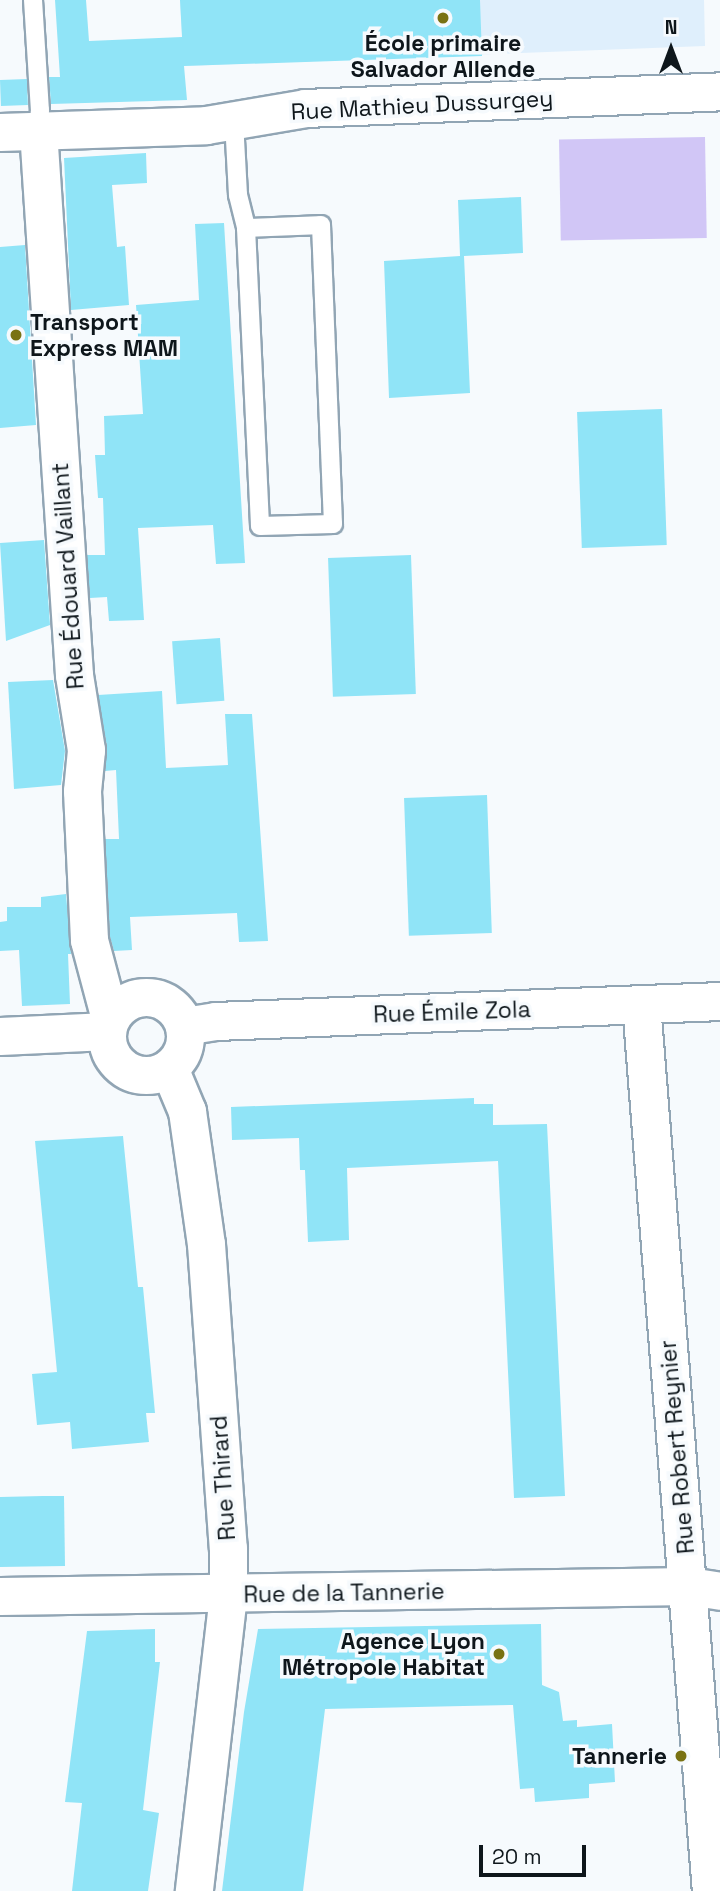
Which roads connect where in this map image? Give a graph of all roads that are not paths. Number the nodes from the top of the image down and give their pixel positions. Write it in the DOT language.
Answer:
graph roads {
  1 [pos="33,0"];
  2 [pos="720,91"];
  3 [pos="234,121"];
  4 [pos="38,130"];
  5 [pos="0,132"];
  6 [pos="246,228"];
  7 [pos="720,1001"];
  8 [pos="641,1004"];
  9 [pos="109,1025"];
  10 [pos="184,1026"];
  11 [pos="0,1036"];
  12 [pos="169,1068"];
  13 [pos="704,1588"];
  14 [pos="228,1595"];
  15 [pos="0,1596"];
  16 [pos="194,1891"];
  17 [pos="711,1891"];
  1 -- 4 [label="lane"];
  2 -- 3 [label="street, Rue Mathieu Dussurgey"];
  3 -- 4 [label="street, Rue Mathieu Dussurgey"];
  3 -- 6 [label="lane"];
  4 -- 5 [label="street, Rue Mathieu Dussurgey"];
  4 -- 9 [label="street, Rue Édouard Vaillant"];
  6 -- 6 [label="lane"];
  7 -- 8 [label="street, Rue Émile Zola"];
  8 -- 10 [label="street, Rue Émile Zola"];
  8 -- 13 [label="street, Rue Robert Reynier"];
  9 -- 10 [label="street"];
  9 -- 11 [label="street"];
  9 -- 12 [label="street"];
  10 -- 12 [label="street"];
  12 -- 14 [label="street, Rue Thirard"];
  13 -- 14 [label="street, Rue de la Tannerie"];
  13 -- 17 [label="street, Rue Robert Reynier"];
  14 -- 15 [label="street, Rue de la Tannerie"];
  14 -- 16 [label="street, Rue Thirard"];
}
